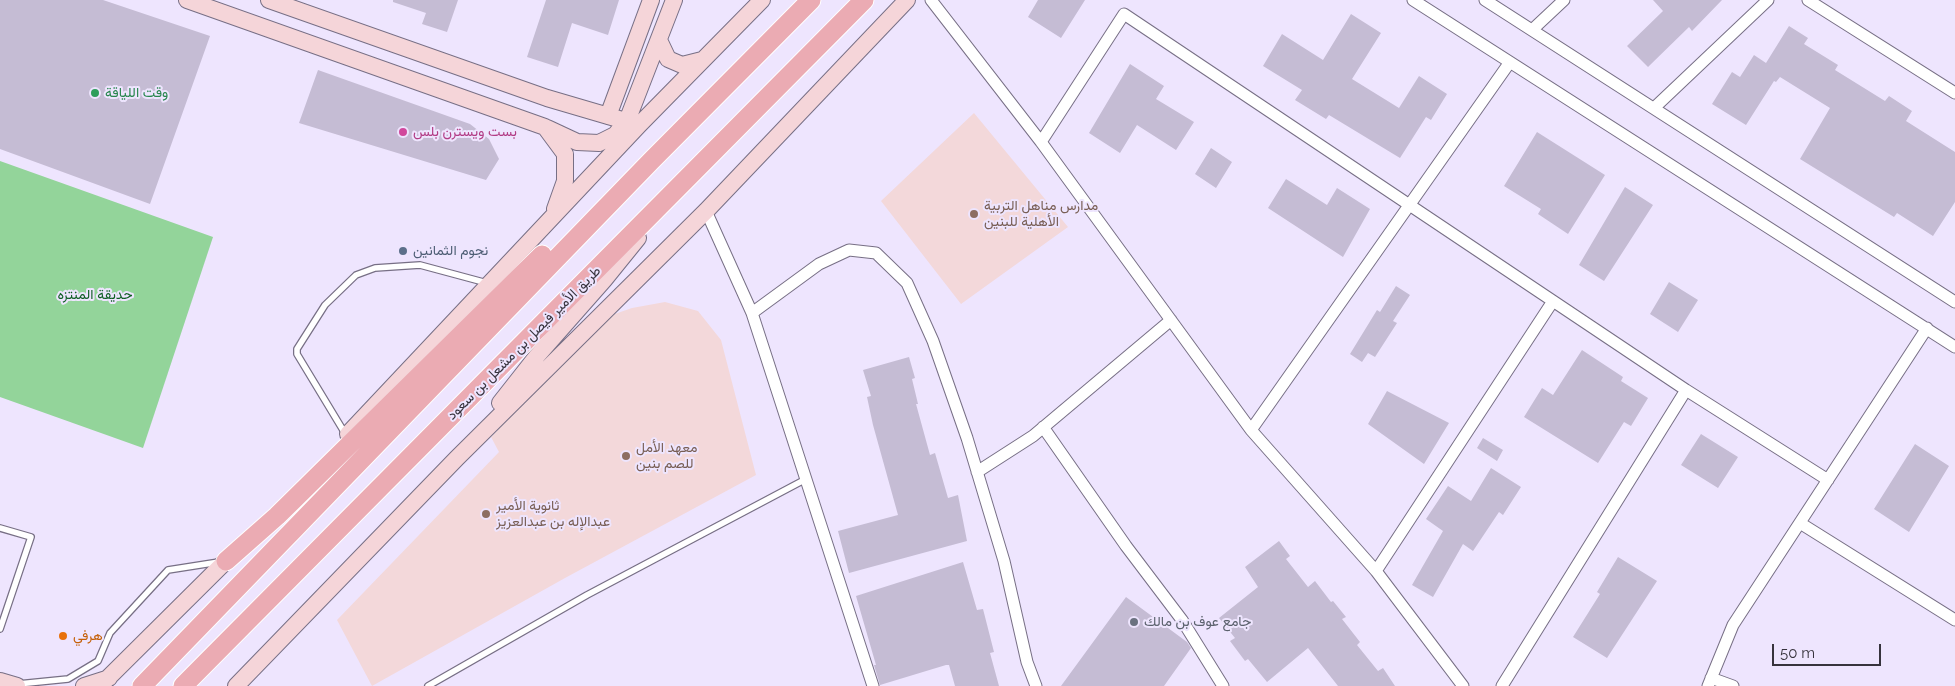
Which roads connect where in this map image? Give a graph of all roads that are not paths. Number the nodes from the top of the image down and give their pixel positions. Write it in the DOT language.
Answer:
graph roads {
  1 [pos="187,0"];
  2 [pos="269,0"];
  3 [pos="651,0"];
  4 [pos="674,0"];
  5 [pos="762,0"];
  6 [pos="811,0"];
  7 [pos="864,0"];
  8 [pos="907,0"];
  9 [pos="931,0"];
  10 [pos="1413,0"];
  11 [pos="1485,0"];
  12 [pos="1564,0"];
  13 [pos="1768,0"];
  14 [pos="1808,0"];
  15 [pos="1532,30"];
  16 [pos="659,40"];
  17 [pos="702,60"];
  18 [pos="1510,62"];
  19 [pos="1955,93"];
  20 [pos="1654,108"];
  21 [pos="608,116"];
  22 [pos="633,123"];
  23 [pos="545,127"];
  24 [pos="1041,142"];
  25 [pos="651,161"];
  26 [pos="682,183"];
  27 [pos="1410,205"];
  28 [pos="706,211"];
  29 [pos="552,216"];
  30 [pos="490,283"];
  31 [pos="1553,301"];
  32 [pos="1955,302"];
  33 [pos="752,313"];
  34 [pos="1171,320"];
  35 [pos="1927,328"];
  36 [pos="1955,346"];
  37 [pos="1686,390"];
  38 [pos="1043,427"];
  39 [pos="1251,430"];
  40 [pos="346,436"];
  41 [pos="457,458"];
  42 [pos="977,472"];
  43 [pos="806,480"];
  44 [pos="1828,480"];
  45 [pos="1800,523"];
  46 [pos="0,528"];
  47 [pos="226,561"];
  48 [pos="1376,571"];
  49 [pos="1955,620"];
  50 [pos="0,629"];
  51 [pos="0,672"];
  52 [pos="104,682"];
  53 [pos="1709,682"];
  54 [pos="9,684"];
  55 [pos="239,684"];
  56 [pos="84,686"];
  57 [pos="142,686"];
  58 [pos="183,686"];
  59 [pos="428,686"];
  60 [pos="873,686"];
  61 [pos="1036,686"];
  62 [pos="1223,686"];
  63 [pos="1463,686"];
  64 [pos="1502,686"];
  65 [pos="1733,686"];
  1 -- 23 [label="main road"];
  2 -- 21 [label="main road"];
  3 -- 21 [label="main road"];
  4 -- 16 [label="main road"];
  5 -- 17 [label="main road"];
  6 -- 25 [label="main road"];
  7 -- 26 [label="main road, طريق الأمير فيصل بن مشعل بن سعود"];
  8 -- 28 [label="main road"];
  9 -- 24 [label="street"];
  10 -- 18 [label="street"];
  11 -- 15 [label="street"];
  12 -- 15 [label="street"];
  13 -- 20 [label="street"];
  14 -- 19 [label="street"];
  15 -- 20 [label="street"];
  16 -- 17 [label="main road"];
  16 -- 22 [label="main road"];
  17 -- 22 [label="main road"];
  18 -- 27 [label="street"];
  18 -- 35 [label="street"];
  20 -- 32 [label="street"];
  21 -- 22 [label="main road"];
  22 -- 23 [label="main road"];
  22 -- 29 [label="main road"];
  23 -- 29 [label="main road"];
  24 -- 27 [label="street"];
  24 -- 34 [label="street"];
  25 -- 47 [label="main road"];
  25 -- 57 [label="main road"];
  26 -- 41 [label="main road"];
  26 -- 58 [label="main road, طريق الأمير فيصل بن مشعل بن سعود"];
  27 -- 31 [label="street"];
  27 -- 39 [label="street"];
  28 -- 33 [label="street"];
  28 -- 41 [label="main road"];
  29 -- 30 [label="main road"];
  30 -- 40 [label="main road"];
  30 -- 40 [label="lane"];
  31 -- 37 [label="street"];
  31 -- 48 [label="street"];
  33 -- 42 [label="street"];
  33 -- 43 [label="street"];
  34 -- 38 [label="street"];
  34 -- 39 [label="street"];
  35 -- 36 [label="street"];
  35 -- 44 [label="street"];
  37 -- 44 [label="street"];
  37 -- 64 [label="street"];
  38 -- 42 [label="street"];
  38 -- 62 [label="street"];
  39 -- 48 [label="street"];
  40 -- 47 [label="main road"];
  41 -- 55 [label="main road"];
  42 -- 61 [label="street"];
  43 -- 59 [label="lane"];
  43 -- 60 [label="street"];
  44 -- 45 [label="street"];
  45 -- 49 [label="street"];
  45 -- 53 [label="street"];
  46 -- 50 [label="lane"];
  47 -- 52 [label="main road"];
  47 -- 54 [label="lane"];
  48 -- 63 [label="street"];
  51 -- 54 [label="lane"];
  52 -- 56 [label="main road"];
  53 -- 65 [label="street"];
}
